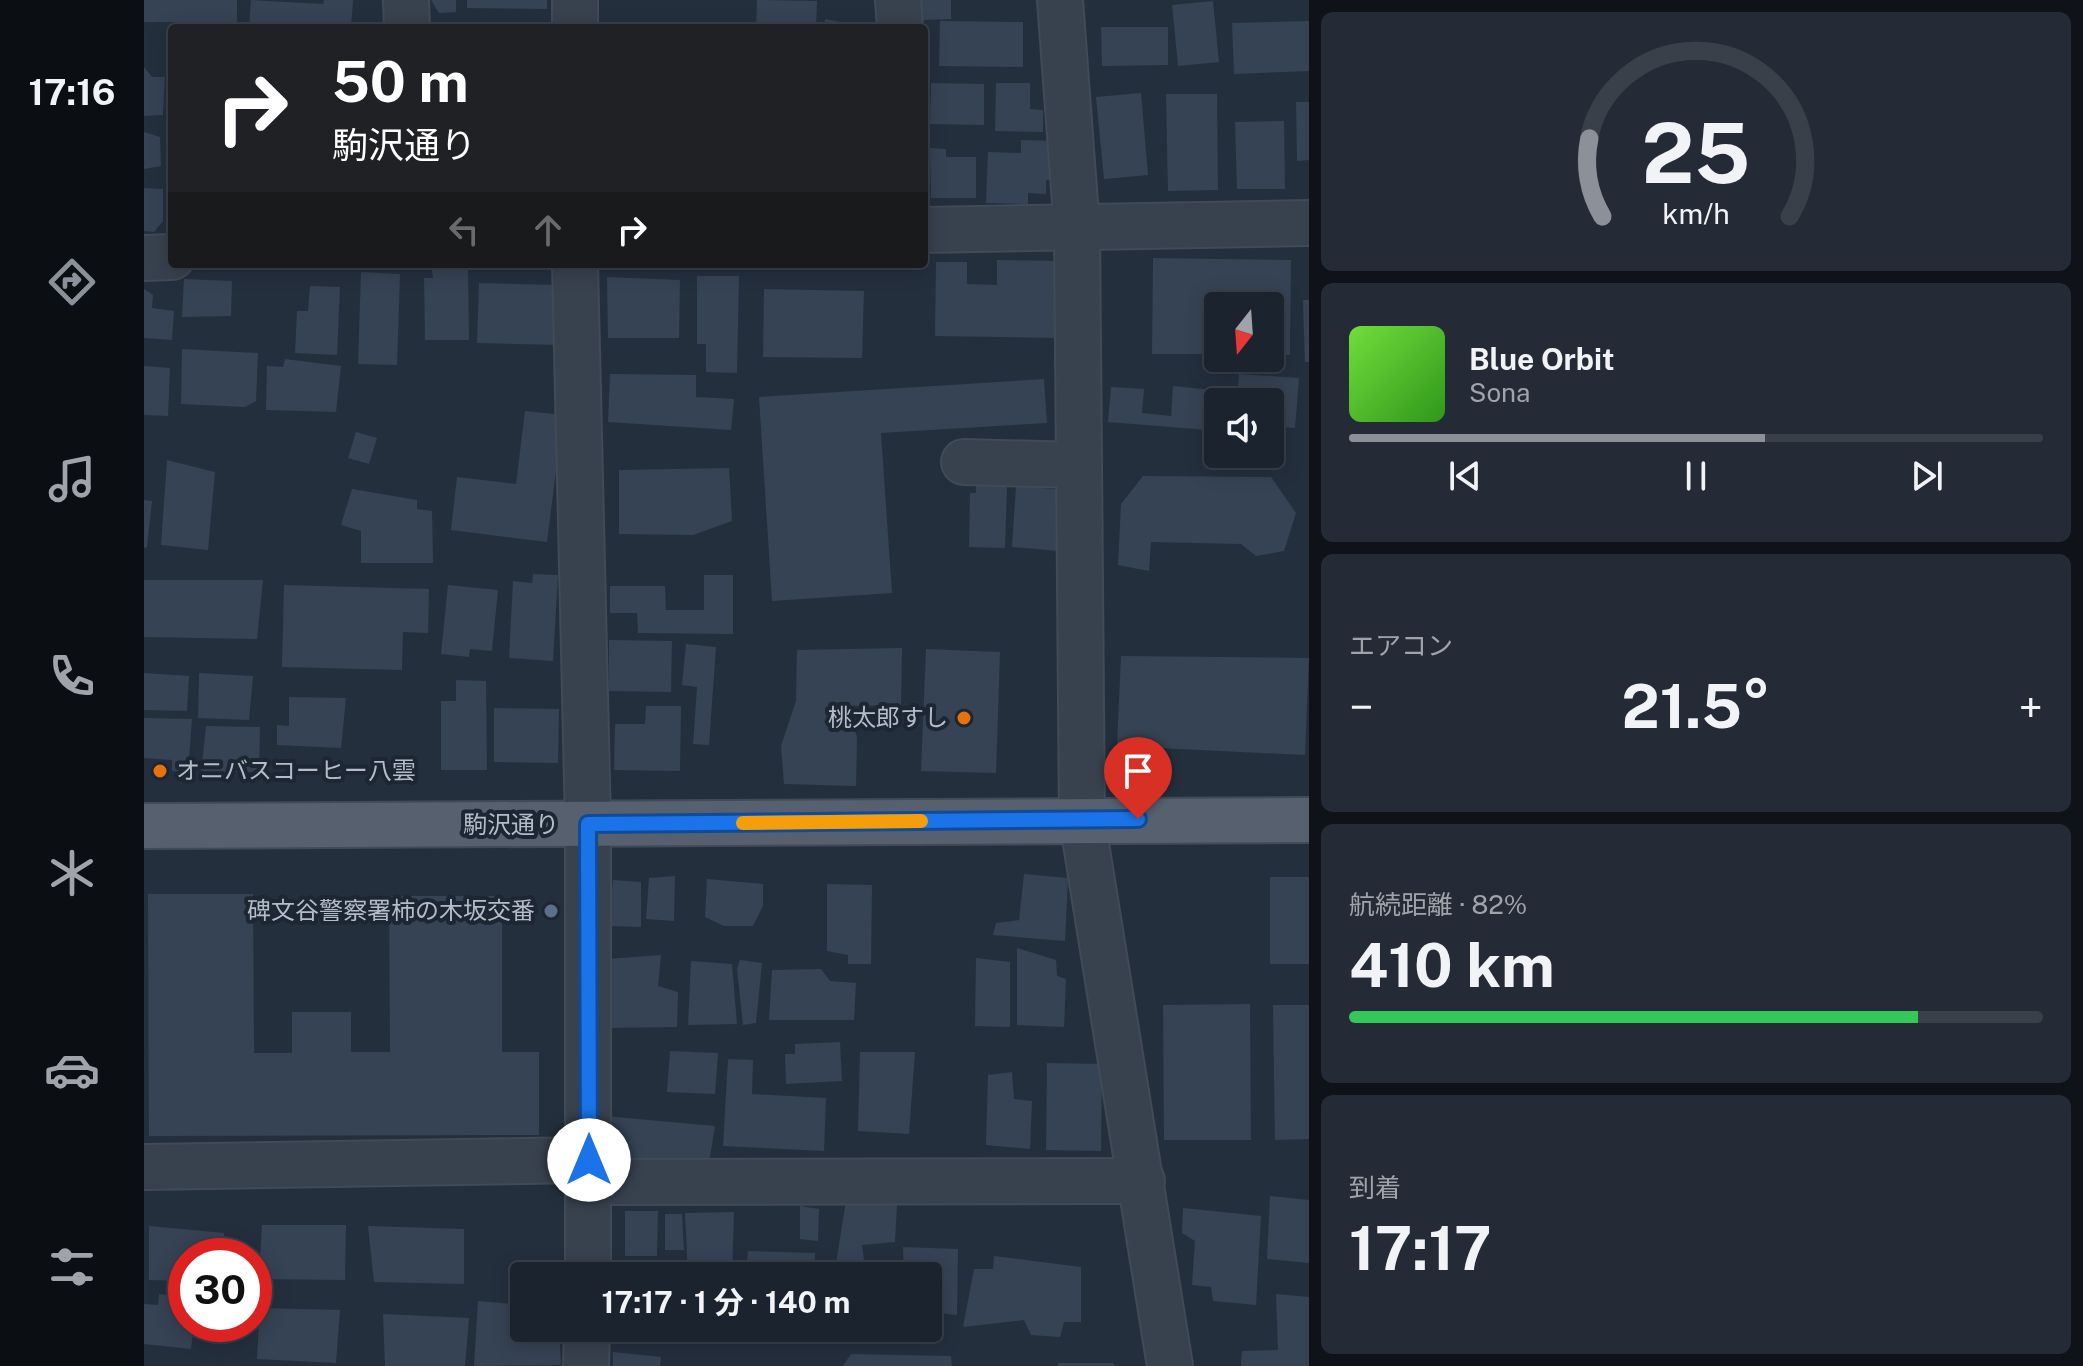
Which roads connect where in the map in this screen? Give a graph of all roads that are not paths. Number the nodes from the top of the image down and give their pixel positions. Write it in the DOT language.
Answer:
graph roads {
  1 [pos="406,0"];
  2 [pos="575,0"];
  3 [pos="898,0"];
  4 [pos="1060,0"];
  5 [pos="407,24"];
  6 [pos="575,24"];
  7 [pos="900,24"];
  8 [pos="1309,223"];
  9 [pos="928,230"];
  10 [pos="1077,230"];
  11 [pos="168,257"];
  12 [pos="144,258"];
  13 [pos="575,268"];
  14 [pos="964,462"];
  15 [pos="1078,465"];
  16 [pos="1082,819"];
  17 [pos="1309,820"];
  18 [pos="588,824"];
  19 [pos="144,826"];
  20 [pos="144,1167"];
  21 [pos="589,1171"];
  22 [pos="1142,1181"];
  23 [pos="588,1262"];
  24 [pos="587,1342"];
  25 [pos="586,1366"];
  26 [pos="1170,1366"];
  1 -- 5 [label="street"];
  2 -- 6 [label="street"];
  3 -- 7 [label="street"];
  4 -- 10 [label="street"];
  8 -- 10 [label="street"];
  9 -- 10 [label="street"];
  10 -- 15 [label="street"];
  11 -- 12 [label="street"];
  13 -- 18 [label="street"];
  14 -- 15 [label="street"];
  15 -- 16 [label="street"];
  16 -- 17 [label="main road, 駒沢通り"];
  16 -- 18 [label="main road, 駒沢通り"];
  16 -- 22 [label="street"];
  18 -- 19 [label="main road, 駒沢通り"];
  18 -- 21 [label="street"];
  20 -- 21 [label="street"];
  21 -- 22 [label="street"];
  21 -- 23 [label="street"];
  22 -- 26 [label="street"];
  24 -- 25 [label="street"];
}
